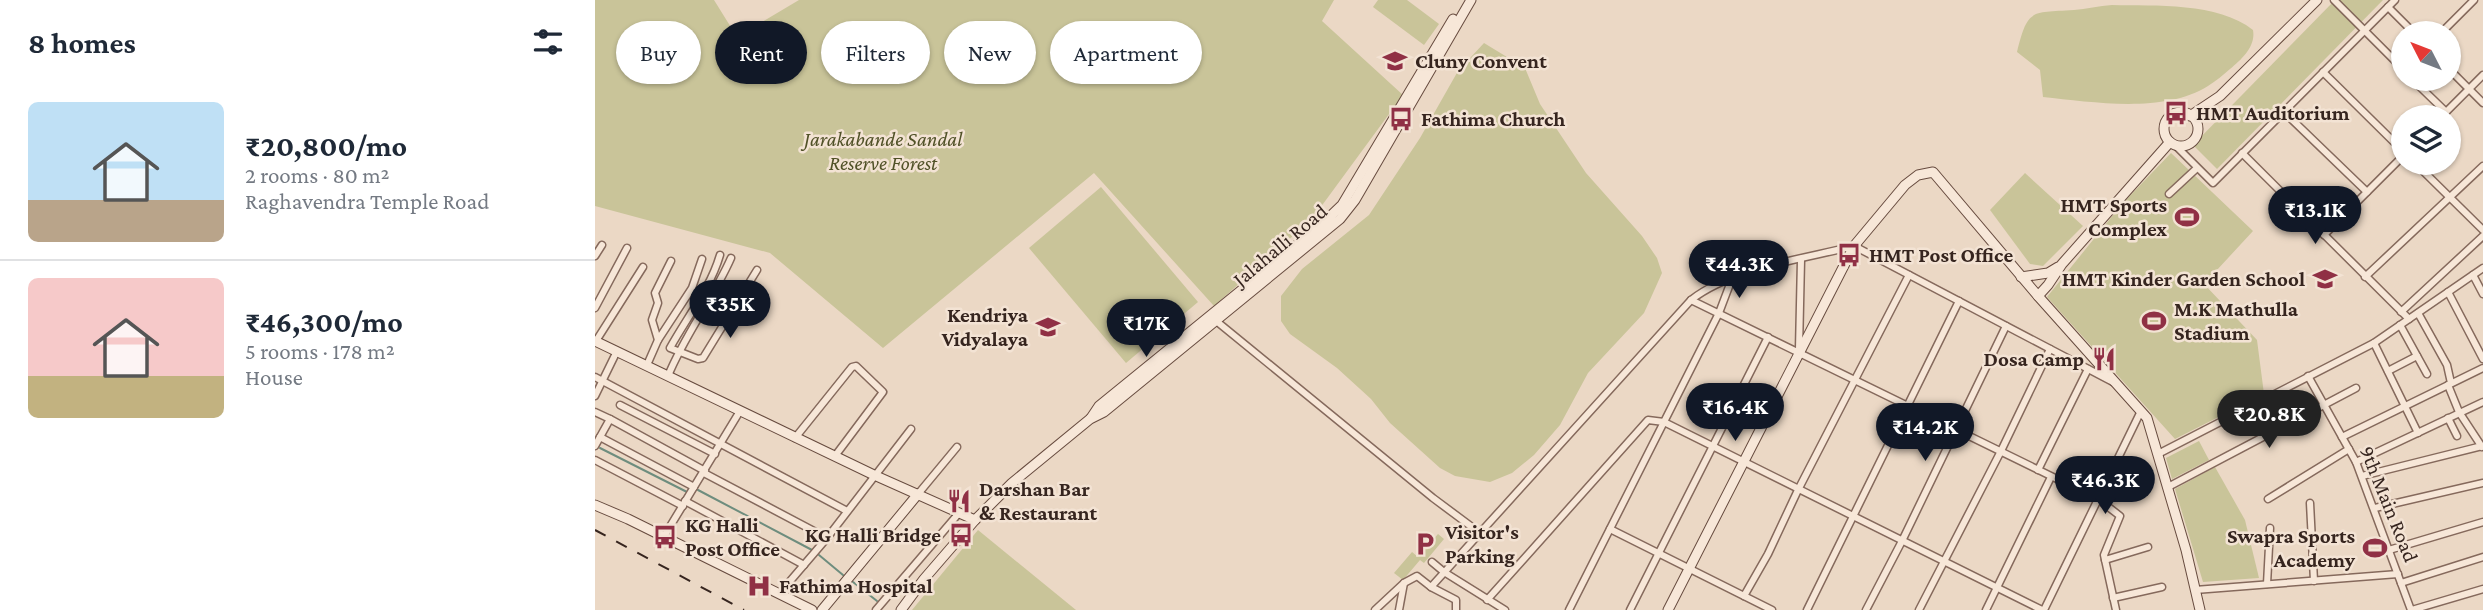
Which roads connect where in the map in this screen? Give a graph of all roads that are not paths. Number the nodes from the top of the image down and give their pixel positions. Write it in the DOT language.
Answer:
graph roads {
  1 [pos="1464,0"];
  2 [pos="1471,0"];
  3 [pos="2317,0"];
  4 [pos="2334,0"];
  5 [pos="2395,0"];
  6 [pos="2474,0"];
  7 [pos="2388,7"];
  8 [pos="2402,21"];
  9 [pos="2453,21"];
  10 [pos="2364,31"];
  11 [pos="2391,57"];
  12 [pos="2323,72"];
  13 [pos="2483,75"];
  14 [pos="2461,81"];
  15 [pos="2469,89"];
  16 [pos="2422,91"];
  17 [pos="2483,103"];
  18 [pos="2434,105"];
  19 [pos="2453,105"];
  20 [pos="2284,111"];
  21 [pos="2190,116"];
  22 [pos="2391,141"];
  23 [pos="2172,143"];
  24 [pos="2242,153"];
  25 [pos="1375,158"];
  26 [pos="2391,166"];
  27 [pos="2483,166"];
  28 [pos="2197,168"];
  29 [pos="2427,175"];
  30 [pos="2367,192"];
  31 [pos="2169,194"];
  32 [pos="2450,198"];
  33 [pos="2483,230"];
  34 [pos="2324,235"];
  35 [pos="2483,236"];
  36 [pos="601,245"];
  37 [pos="1854,246"];
  38 [pos="627,248"];
  39 [pos="720,255"];
  40 [pos="595,256"];
  41 [pos="730,258"];
  42 [pos="702,259"];
  43 [pos="1801,260"];
  44 [pos="671,261"];
  45 [pos="2062,264"];
  46 [pos="643,267"];
  47 [pos="2483,268"];
  48 [pos="757,270"];
  49 [pos="1909,275"];
  50 [pos="2473,275"];
  51 [pos="1733,276"];
  52 [pos="2021,276"];
  53 [pos="2365,277"];
  54 [pos="2448,292"];
  55 [pos="2483,294"];
  56 [pos="2038,296"];
  57 [pos="1691,300"];
  58 [pos="1959,301"];
  59 [pos="595,308"];
  60 [pos="2401,312"];
  61 [pos="1719,313"];
  62 [pos="2418,313"];
  63 [pos="1214,318"];
  64 [pos="2409,319"];
  65 [pos="2399,325"];
  66 [pos="2006,326"];
  67 [pos="1768,337"];
  68 [pos="658,340"];
  69 [pos="596,341"];
  70 [pos="2374,343"];
  71 [pos="2050,349"];
  72 [pos="617,351"];
  73 [pos="678,352"];
  74 [pos="1799,352"];
  75 [pos="2417,356"];
  76 [pos="2483,359"];
  77 [pos="646,365"];
  78 [pos="2483,368"];
  79 [pos="2088,369"];
  80 [pos="2388,371"];
  81 [pos="2427,374"];
  82 [pos="668,376"];
  83 [pos="2308,376"];
  84 [pos="595,377"];
  85 [pos="1856,380"];
  86 [pos="603,381"];
  87 [pos="2450,384"];
  88 [pos="2120,386"];
  89 [pos="2357,388"];
  90 [pos="595,396"];
  91 [pos="2483,402"];
  92 [pos="621,405"];
  93 [pos="2325,405"];
  94 [pos="1909,406"];
  95 [pos="2405,406"];
  96 [pos="740,411"];
  97 [pos="2141,411"];
  98 [pos="595,412"];
  99 [pos="2459,412"];
  100 [pos="2448,418"];
  101 [pos="610,419"];
  102 [pos="1664,422"];
  103 [pos="911,429"];
  104 [pos="1956,429"];
  105 [pos="2418,433"];
  106 [pos="2457,436"];
  107 [pos="600,437"];
  108 [pos="2342,437"];
  109 [pos="795,438"];
  110 [pos="722,443"];
  111 [pos="595,446"];
  112 [pos="957,447"];
  113 [pos="1712,447"];
  114 [pos="2482,448"];
  115 [pos="2349,449"];
  116 [pos="2001,451"];
  117 [pos="715,454"];
  118 [pos="2158,454"];
  119 [pos="835,456"];
  120 [pos="595,460"];
  121 [pos="2356,461"];
  122 [pos="1744,462"];
  123 [pos="2038,470"];
  124 [pos="704,472"];
  125 [pos="874,475"];
  126 [pos="2362,476"];
  127 [pos="2051,477"];
  128 [pos="2483,482"];
  129 [pos="694,487"];
  130 [pos="2168,487"];
  131 [pos="1798,489"];
  132 [pos="918,494"];
  133 [pos="2098,499"];
  134 [pos="2268,499"];
  135 [pos="2310,503"];
  136 [pos="684,504"];
  137 [pos="595,505"];
  138 [pos="2375,508"];
  139 [pos="847,511"];
  140 [pos="959,513"];
  141 [pos="1854,517"];
  142 [pos="975,520"];
  143 [pos="2483,522"];
  144 [pos="2270,528"];
  145 [pos="1610,529"];
  146 [pos="1480,533"];
  147 [pos="663,538"];
  148 [pos="827,538"];
  149 [pos="1902,541"];
  150 [pos="2147,547"];
  151 [pos="2389,550"];
  152 [pos="1659,553"];
  153 [pos="2483,556"];
  154 [pos="2105,560"];
  155 [pos="1432,562"];
  156 [pos="1944,562"];
  157 [pos="804,565"];
  158 [pos="1690,569"];
  159 [pos="1444,572"];
  160 [pos="2398,574"];
  161 [pos="2314,581"];
  162 [pos="1404,583"];
  163 [pos="2401,583"];
  164 [pos="2267,584"];
  165 [pos="1431,587"];
  166 [pos="2162,587"];
  167 [pos="1998,588"];
  168 [pos="2483,589"];
  169 [pos="2195,590"];
  170 [pos="779,594"];
  171 [pos="1744,596"];
  172 [pos="2113,597"];
  173 [pos="1487,600"];
  174 [pos="1458,609"];
  175 [pos="812,610"];
  176 [pos="822,610"];
  177 [pos="876,610"];
  178 [pos="901,610"];
  179 [pos="1375,610"];
  180 [pos="1399,610"];
  181 [pos="1505,610"];
  182 [pos="1569,610"];
  183 [pos="1630,610"];
  184 [pos="1668,610"];
  185 [pos="1772,610"];
  186 [pos="1807,610"];
  187 [pos="1866,610"];
  188 [pos="1919,610"];
  189 [pos="1986,610"];
  190 [pos="2043,610"];
  191 [pos="2116,610"];
  192 [pos="2200,610"];
  193 [pos="2412,610"];
  1 -- 25 [label="street"];
  2 -- 25 [label="street, Jalahalli Road"];
  3 -- 21 [label="street"];
  4 -- 10 [label="street"];
  5 -- 7 [label="street"];
  6 -- 9 [label="street"];
  7 -- 8 [label="street"];
  7 -- 10 [label="street"];
  10 -- 11 [label="street"];
  10 -- 12 [label="street"];
  12 -- 20 [label="street"];
  12 -- 22 [label="street"];
  13 -- 15 [label="street"];
  14 -- 15 [label="street"];
  15 -- 17 [label="street"];
  15 -- 19 [label="street"];
  16 -- 18 [label="street"];
  20 -- 24 [label="street"];
  20 -- 30 [label="street"];
  21 -- 23 [label="street"];
  21 -- 23 [label="street"];
  23 -- 28 [label="street"];
  23 -- 45 [label="street"];
  24 -- 28 [label="street"];
  24 -- 34 [label="street"];
  25 -- 63 [label="street, Jalahalli Road"];
  26 -- 30 [label="street"];
  27 -- 32 [label="street"];
  28 -- 31 [label="street"];
  29 -- 32 [label="street"];
  30 -- 34 [label="street"];
  32 -- 33 [label="street"];
  32 -- 53 [label="street"];
  34 -- 53 [label="street"];
  35 -- 60 [label="street"];
  36 -- 40 [label="street"];
  37 -- 43 [label="street"];
  37 -- 49 [label="street"];
  37 -- 52 [label="street"];
  37 -- 74 [label="street"];
  38 -- 59 [label="street"];
  39 -- 73 [label="street"];
  41 -- 73 [label="street"];
  42 -- 68 [label="street"];
  43 -- 51 [label="street"];
  43 -- 74 [label="street"];
  44 -- 68 [label="street"];
  45 -- 52 [label="street"];
  45 -- 56 [label="street"];
  46 -- 69 [label="street"];
  47 -- 50 [label="street"];
  48 -- 73 [label="street"];
  49 -- 58 [label="street"];
  49 -- 85 [label="street"];
  50 -- 54 [label="street"];
  50 -- 55 [label="street"];
  51 -- 57 [label="street"];
  51 -- 61 [label="street"];
  52 -- 56 [label="street"];
  53 -- 60 [label="street"];
  54 -- 62 [label="street"];
  54 -- 76 [label="street"];
  56 -- 88 [label="street"];
  57 -- 61 [label="street"];
  57 -- 146 [label="street"];
  58 -- 66 [label="street"];
  58 -- 94 [label="street"];
  60 -- 64 [label="street"];
  61 -- 67 [label="street"];
  61 -- 102 [label="street"];
  62 -- 64 [label="street"];
  62 -- 87 [label="street"];
  63 -- 142 [label="street, Jalahalli Road"];
  63 -- 146 [label="street"];
  64 -- 65 [label="street"];
  65 -- 70 [label="street"];
  65 -- 75 [label="street"];
  66 -- 71 [label="street"];
  66 -- 104 [label="street"];
  67 -- 74 [label="street"];
  67 -- 113 [label="street"];
  68 -- 77 [label="street"];
  69 -- 72 [label="street"];
  70 -- 80 [label="street"];
  70 -- 83 [label="street"];
  71 -- 79 [label="street"];
  71 -- 116 [label="street"];
  72 -- 77 [label="street"];
  72 -- 86 [label="street"];
  73 -- 82 [label="street"];
  74 -- 85 [label="street"];
  74 -- 122 [label="street"];
  75 -- 80 [label="street"];
  75 -- 81 [label="street"];
  77 -- 82 [label="street"];
  78 -- 87 [label="street"];
  79 -- 88 [label="street"];
  79 -- 123 [label="street"];
  80 -- 95 [label="street"];
  82 -- 96 [label="street"];
  83 -- 93 [label="street, 9th Main Road"];
  83 -- 118 [label="street"];
  84 -- 86 [label="street"];
  85 -- 94 [label="street"];
  85 -- 131 [label="street"];
  86 -- 90 [label="street"];
  86 -- 110 [label="street"];
  87 -- 95 [label="street"];
  87 -- 99 [label="street"];
  88 -- 97 [label="street"];
  89 -- 93 [label="street"];
  91 -- 99 [label="street"];
  92 -- 117 [label="street"];
  93 -- 108 [label="street, 9th Main Road"];
  93 -- 130 [label="street"];
  94 -- 104 [label="street"];
  94 -- 141 [label="street"];
  95 -- 105 [label="street"];
  95 -- 108 [label="street"];
  96 -- 109 [label="street"];
  96 -- 110 [label="street"];
  97 -- 118 [label="street"];
  97 -- 133 [label="street"];
  98 -- 101 [label="street"];
  99 -- 100 [label="street"];
  99 -- 114 [label="street"];
  100 -- 105 [label="street"];
  100 -- 106 [label="street"];
  101 -- 107 [label="street"];
  101 -- 124 [label="street"];
  102 -- 113 [label="street"];
  102 -- 145 [label="street"];
  102 -- 173 [label="street"];
  103 -- 125 [label="street"];
  104 -- 116 [label="street"];
  104 -- 149 [label="street"];
  105 -- 121 [label="street"];
  107 -- 111 [label="street"];
  107 -- 129 [label="street"];
  108 -- 115 [label="street, 9th Main Road"];
  109 -- 119 [label="street"];
  109 -- 119 [label="street"];
  110 -- 117 [label="street"];
  110 -- 139 [label="street"];
  112 -- 132 [label="street"];
  113 -- 122 [label="street"];
  113 -- 152 [label="street"];
  114 -- 126 [label="street"];
  115 -- 121 [label="street, 9th Main Road"];
  115 -- 134 [label="street"];
  116 -- 123 [label="street"];
  116 -- 156 [label="street"];
  117 -- 124 [label="street"];
  118 -- 130 [label="street"];
  119 -- 125 [label="street"];
  120 -- 136 [label="street"];
  121 -- 126 [label="street, 9th Main Road"];
  122 -- 131 [label="street"];
  122 -- 158 [label="street"];
  123 -- 127 [label="street"];
  124 -- 129 [label="street"];
  124 -- 148 [label="street"];
  125 -- 132 [label="street"];
  125 -- 139 [label="street"];
  126 -- 138 [label="street, 9th Main Road"];
  127 -- 133 [label="street"];
  127 -- 167 [label="street"];
  128 -- 138 [label="street"];
  129 -- 136 [label="street"];
  130 -- 169 [label="street"];
  131 -- 141 [label="street"];
  131 -- 171 [label="street"];
  132 -- 140 [label="street"];
  132 -- 176 [label="street"];
  133 -- 154 [label="street"];
  133 -- 190 [label="street"];
  135 -- 161 [label="street"];
  136 -- 147 [label="street"];
  136 -- 157 [label="street"];
  137 -- 147 [label="street"];
  138 -- 151 [label="street, 9th Main Road"];
  139 -- 148 [label="street"];
  140 -- 142 [label="street"];
  140 -- 177 [label="street"];
  141 -- 149 [label="street"];
  141 -- 186 [label="street"];
  142 -- 178 [label="street, Jalahalli Road"];
  143 -- 151 [label="street"];
  144 -- 164 [label="street"];
  145 -- 152 [label="street"];
  145 -- 182 [label="street"];
  146 -- 159 [label="street"];
  147 -- 170 [label="street"];
  148 -- 157 [label="street"];
  149 -- 156 [label="street"];
  149 -- 187 [label="street"];
  150 -- 154 [label="street"];
  151 -- 160 [label="street, 9th Main Road"];
  152 -- 158 [label="street"];
  152 -- 183 [label="street"];
  153 -- 163 [label="street"];
  154 -- 172 [label="street"];
  155 -- 159 [label="street"];
  156 -- 167 [label="street"];
  156 -- 188 [label="street"];
  157 -- 170 [label="street"];
  158 -- 171 [label="street"];
  158 -- 184 [label="street"];
  159 -- 165 [label="street"];
  159 -- 173 [label="street"];
  160 -- 161 [label="street"];
  160 -- 163 [label="street, 9th Main Road"];
  161 -- 164 [label="street"];
  162 -- 165 [label="street"];
  162 -- 179 [label="street"];
  162 -- 180 [label="street"];
  163 -- 193 [label="street, 9th Main Road"];
  164 -- 169 [label="street"];
  165 -- 174 [label="street"];
  166 -- 172 [label="street"];
  167 -- 189 [label="street"];
  167 -- 190 [label="street"];
  168 -- 193 [label="street"];
  169 -- 192 [label="street"];
  170 -- 175 [label="street"];
  171 -- 185 [label="street"];
  172 -- 191 [label="street"];
  173 -- 181 [label="street"];
}
